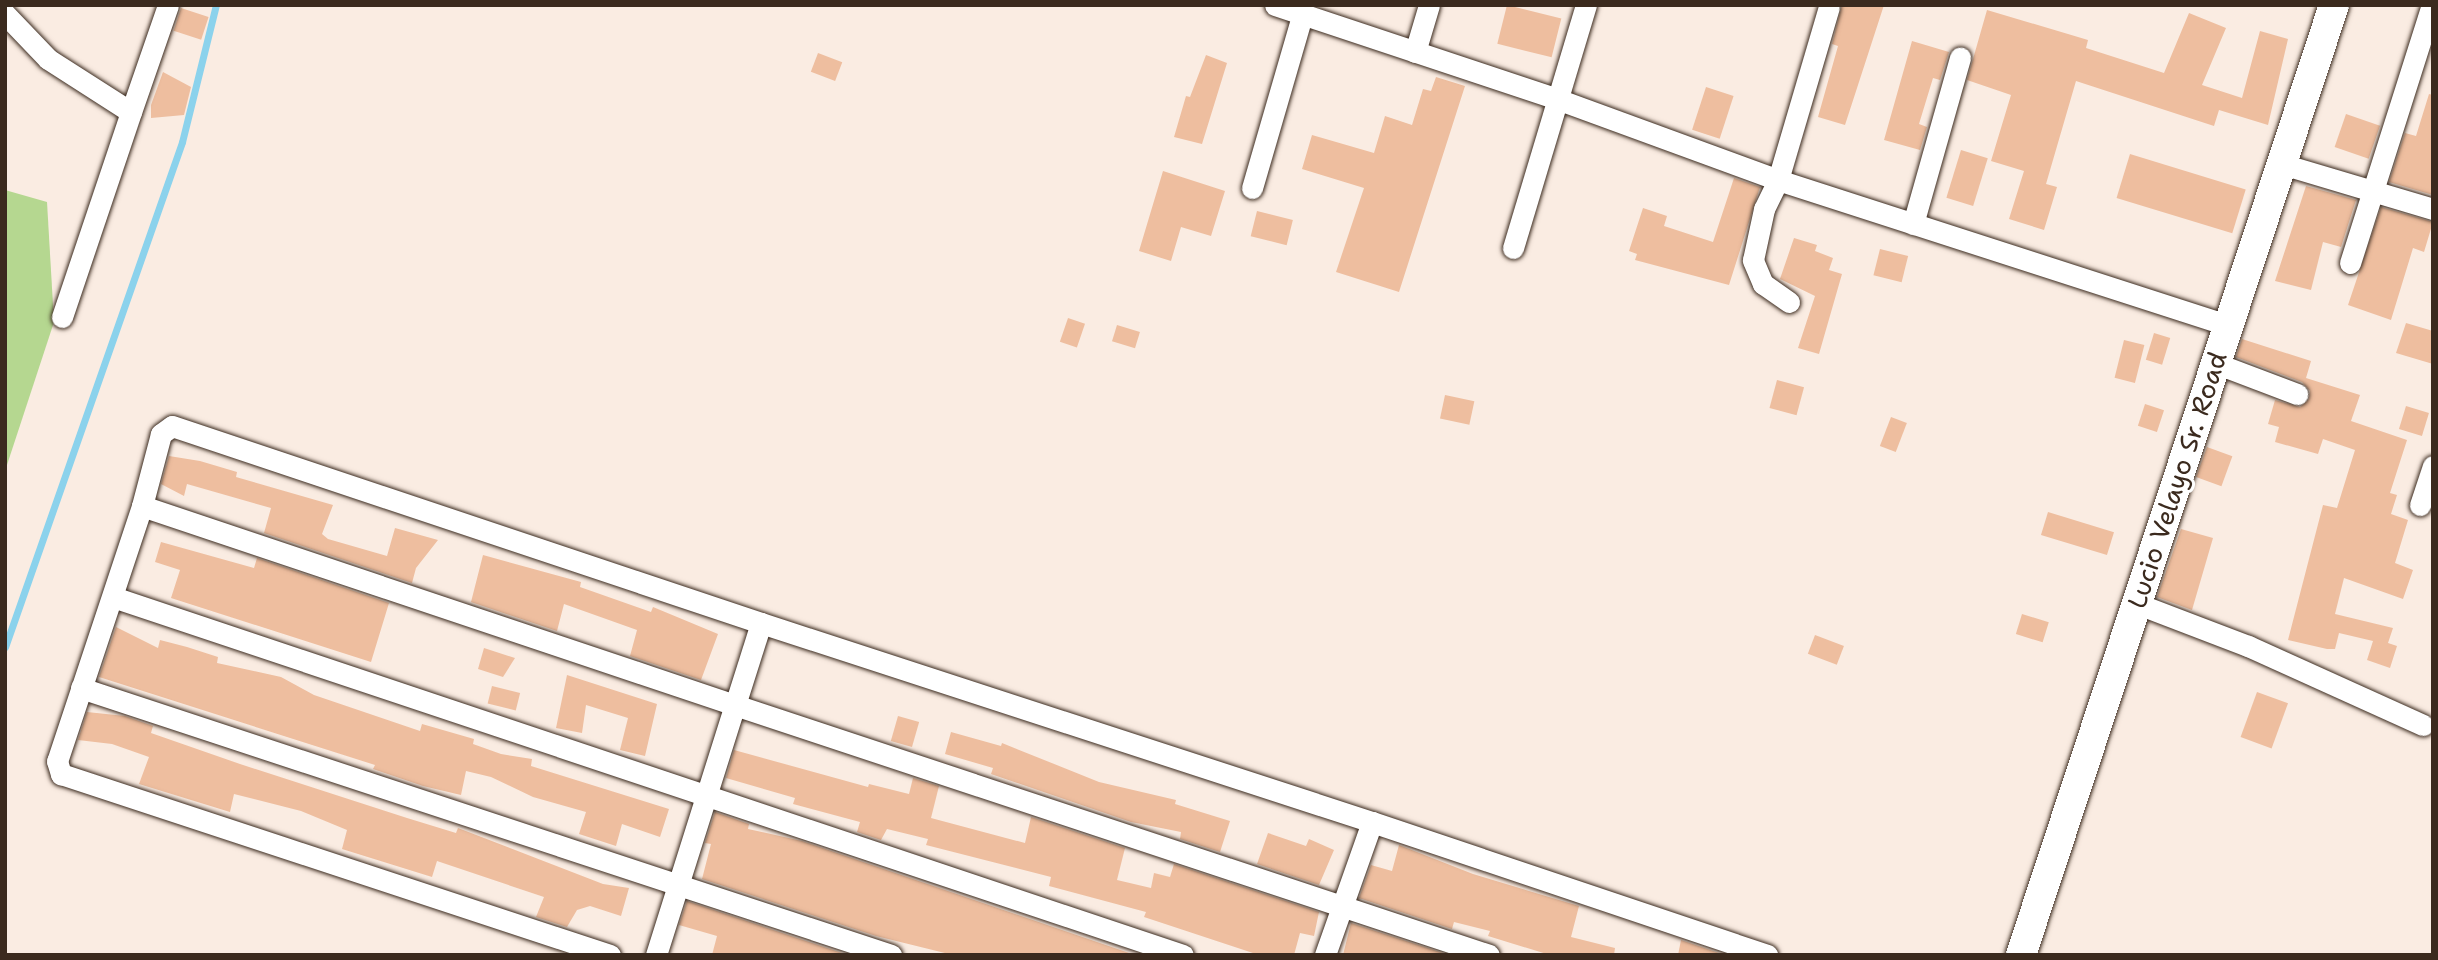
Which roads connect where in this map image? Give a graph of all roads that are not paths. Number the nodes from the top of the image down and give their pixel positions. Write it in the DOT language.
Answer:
graph roads {
  1 [pos="167,5"];
  2 [pos="1275,5"];
  3 [pos="1429,5"];
  4 [pos="1586,5"];
  5 [pos="2334,5"];
  6 [pos="2432,5"];
  7 [pos="1829,7"];
  8 [pos="1303,13"];
  9 [pos="5,14"];
  10 [pos="1415,52"];
  11 [pos="1960,58"];
  12 [pos="1557,99"];
  13 [pos="131,112"];
  14 [pos="2282,164"];
  15 [pos="1778,180"];
  16 [pos="1252,188"];
  17 [pos="2372,190"];
  18 [pos="2433,209"];
  19 [pos="1913,224"];
  20 [pos="1513,248"];
  21 [pos="2350,263"];
  22 [pos="1788,302"];
  23 [pos="62,317"];
  24 [pos="2227,326"];
  25 [pos="2215,363"];
  26 [pos="2297,394"];
  27 [pos="2433,466"];
  28 [pos="2420,505"];
  29 [pos="142,506"];
  30 [pos="113,597"];
  31 [pos="2138,604"];
  32 [pos="761,623"];
  33 [pos="81,688"];
  34 [pos="735,705"];
  35 [pos="2423,725"];
  36 [pos="706,795"];
  37 [pos="1371,822"];
  38 [pos="678,883"];
  39 [pos="1342,906"];
  40 [pos="1151,950"];
  41 [pos="610,955"];
  42 [pos="656,955"];
  43 [pos="891,955"];
  44 [pos="1183,955"];
  45 [pos="1325,955"];
  46 [pos="1489,955"];
  47 [pos="1766,955"];
  48 [pos="2021,955"];
  1 -- 13 [label="street"];
  2 -- 8 [label="street"];
  3 -- 10 [label="street"];
  4 -- 12 [label="street"];
  5 -- 14 [label="main road, Lucio Velayo Sr. Road"];
  6 -- 17 [label="street"];
  7 -- 15 [label="street"];
  8 -- 10 [label="street"];
  8 -- 16 [label="street"];
  9 -- 13 [label="street"];
  10 -- 12 [label="street"];
  11 -- 19 [label="street"];
  12 -- 15 [label="street"];
  12 -- 20 [label="street"];
  13 -- 23 [label="street"];
  14 -- 17 [label="street"];
  14 -- 24 [label="main road, Lucio Velayo Sr. Road"];
  15 -- 19 [label="street"];
  15 -- 22 [label="street"];
  17 -- 18 [label="street"];
  17 -- 21 [label="street"];
  19 -- 24 [label="street"];
  24 -- 25 [label="main road, Lucio Velayo Sr. Road"];
  25 -- 26 [label="street"];
  25 -- 31 [label="main road, Lucio Velayo Sr. Road"];
  27 -- 28 [label="street"];
  29 -- 30 [label="street"];
  29 -- 32 [label="street"];
  29 -- 34 [label="street"];
  30 -- 33 [label="street"];
  30 -- 36 [label="street"];
  31 -- 35 [label="street"];
  31 -- 48 [label="main road, Lucio Velayo Sr. Road"];
  32 -- 34 [label="street"];
  32 -- 37 [label="street"];
  33 -- 38 [label="street"];
  33 -- 41 [label="street"];
  34 -- 36 [label="street"];
  34 -- 39 [label="street"];
  36 -- 38 [label="street"];
  36 -- 40 [label="street"];
  37 -- 39 [label="street"];
  37 -- 47 [label="street"];
  38 -- 42 [label="street"];
  38 -- 43 [label="street"];
  39 -- 45 [label="street"];
  39 -- 46 [label="street"];
  40 -- 44 [label="street"];
}
